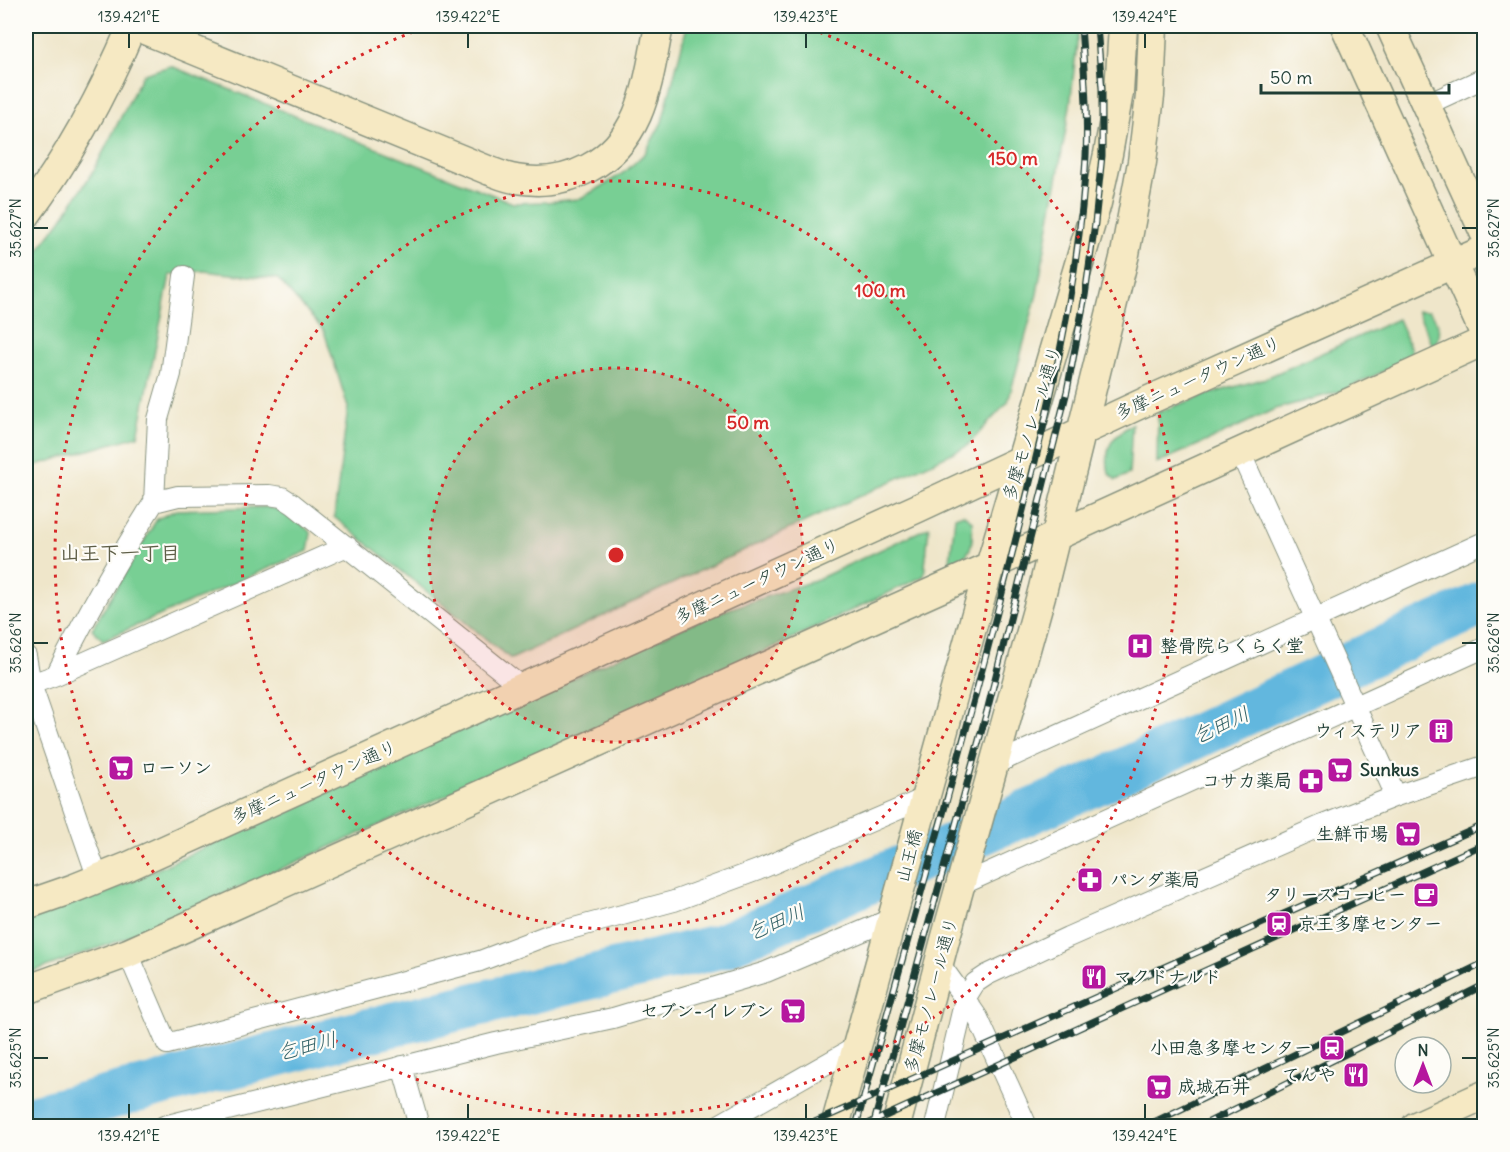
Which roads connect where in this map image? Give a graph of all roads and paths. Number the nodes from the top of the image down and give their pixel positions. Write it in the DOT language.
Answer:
graph roads {
  1 [pos="134,26"];
  2 [pos="659,26"];
  3 [pos="1123,26"];
  4 [pos="1154,26"];
  5 [pos="1345,26"];
  6 [pos="1390,26"];
  7 [pos="1485,78"];
  8 [pos="1426,105"];
  9 [pos="26,215"];
  10 [pos="1485,232"];
  11 [pos="1485,249"];
  12 [pos="1453,263"];
  13 [pos="184,276"];
  14 [pos="1485,333"];
  15 [pos="1485,341"];
  16 [pos="1081,432"];
  17 [pos="1240,452"];
  18 [pos="1020,461"];
  19 [pos="153,502"];
  20 [pos="1057,535"];
  21 [pos="1485,542"];
  22 [pos="347,546"];
  23 [pos="990,566"];
  24 [pos="1316,619"];
  25 [pos="1485,648"];
  26 [pos="26,657"];
  27 [pos="56,675"];
  28 [pos="28,685"];
  29 [pos="523,688"];
  30 [pos="1352,699"];
  31 [pos="1485,766"];
  32 [pos="992,775"];
  33 [pos="1396,796"];
  34 [pos="922,807"];
  35 [pos="964,874"];
  36 [pos="98,879"];
  37 [pos="26,905"];
  38 [pos="895,907"];
  39 [pos="128,953"];
  40 [pos="939,963"];
  41 [pos="26,990"];
  42 [pos="965,999"];
  43 [pos="856,1047"];
  44 [pos="402,1066"];
  45 [pos="1485,1095"];
  46 [pos="164,1126"];
  47 [pos="419,1126"];
  48 [pos="717,1126"];
  49 [pos="835,1126"];
  50 [pos="896,1126"];
  51 [pos="935,1126"];
  52 [pos="1027,1126"];
  53 [pos="1416,1126"];
  1 -- 2 [label="main road"];
  1 -- 9 [label="main road"];
  3 -- 18 [label="main road, 多摩モノレール通り"];
  4 -- 16 [label="main road"];
  5 -- 12 [label="main road"];
  6 -- 8 [label="main road"];
  7 -- 8 [label="street"];
  8 -- 10 [label="main road"];
  11 -- 12 [label="main road, 多摩ニュータウン通り"];
  12 -- 14 [label="main road"];
  12 -- 16 [label="main road, 多摩ニュータウン通り"];
  13 -- 19 [label="street"];
  15 -- 17 [label="main road"];
  16 -- 18 [label="main road, 多摩ニュータウン通り"];
  16 -- 20 [label="main road"];
  17 -- 20 [label="main road"];
  17 -- 24 [label="street"];
  18 -- 23 [label="main road, 多摩モノレール通り"];
  18 -- 29 [label="main road, 多摩ニュータウン通り"];
  19 -- 22 [label="street"];
  19 -- 27 [label="street"];
  20 -- 23 [label="main road"];
  20 -- 32 [label="main road"];
  21 -- 24 [label="street"];
  22 -- 27 [label="street"];
  22 -- 29 [label="street"];
  23 -- 34 [label="main road, 多摩モノレール通り"];
  23 -- 39 [label="main road"];
  24 -- 30 [label="street"];
  24 -- 32 [label="street"];
  25 -- 30 [label="street"];
  26 -- 28 [label="street"];
  27 -- 28 [label="street"];
  28 -- 36 [label="street"];
  29 -- 36 [label="main road, 多摩ニュータウン通り"];
  30 -- 33 [label="street"];
  30 -- 35 [label="street"];
  31 -- 33 [label="street"];
  32 -- 35 [label="main road"];
  33 -- 42 [label="street"];
  34 -- 38 [label="main road, 山王橋"];
  34 -- 39 [label="street"];
  35 -- 40 [label="main road, 多摩モノレール通り"];
  36 -- 37 [label="main road, 多摩ニュータウン通り"];
  38 -- 43 [label="main road"];
  38 -- 44 [label="street"];
  39 -- 41 [label="main road"];
  40 -- 42 [label="street"];
  40 -- 50 [label="main road, 多摩モノレール通り"];
  42 -- 51 [label="street"];
  42 -- 52 [label="street"];
  43 -- 48 [label="street"];
  43 -- 49 [label="main road"];
  44 -- 46 [label="street"];
  44 -- 47 [label="street"];
  45 -- 53 [label="main road"];
}
